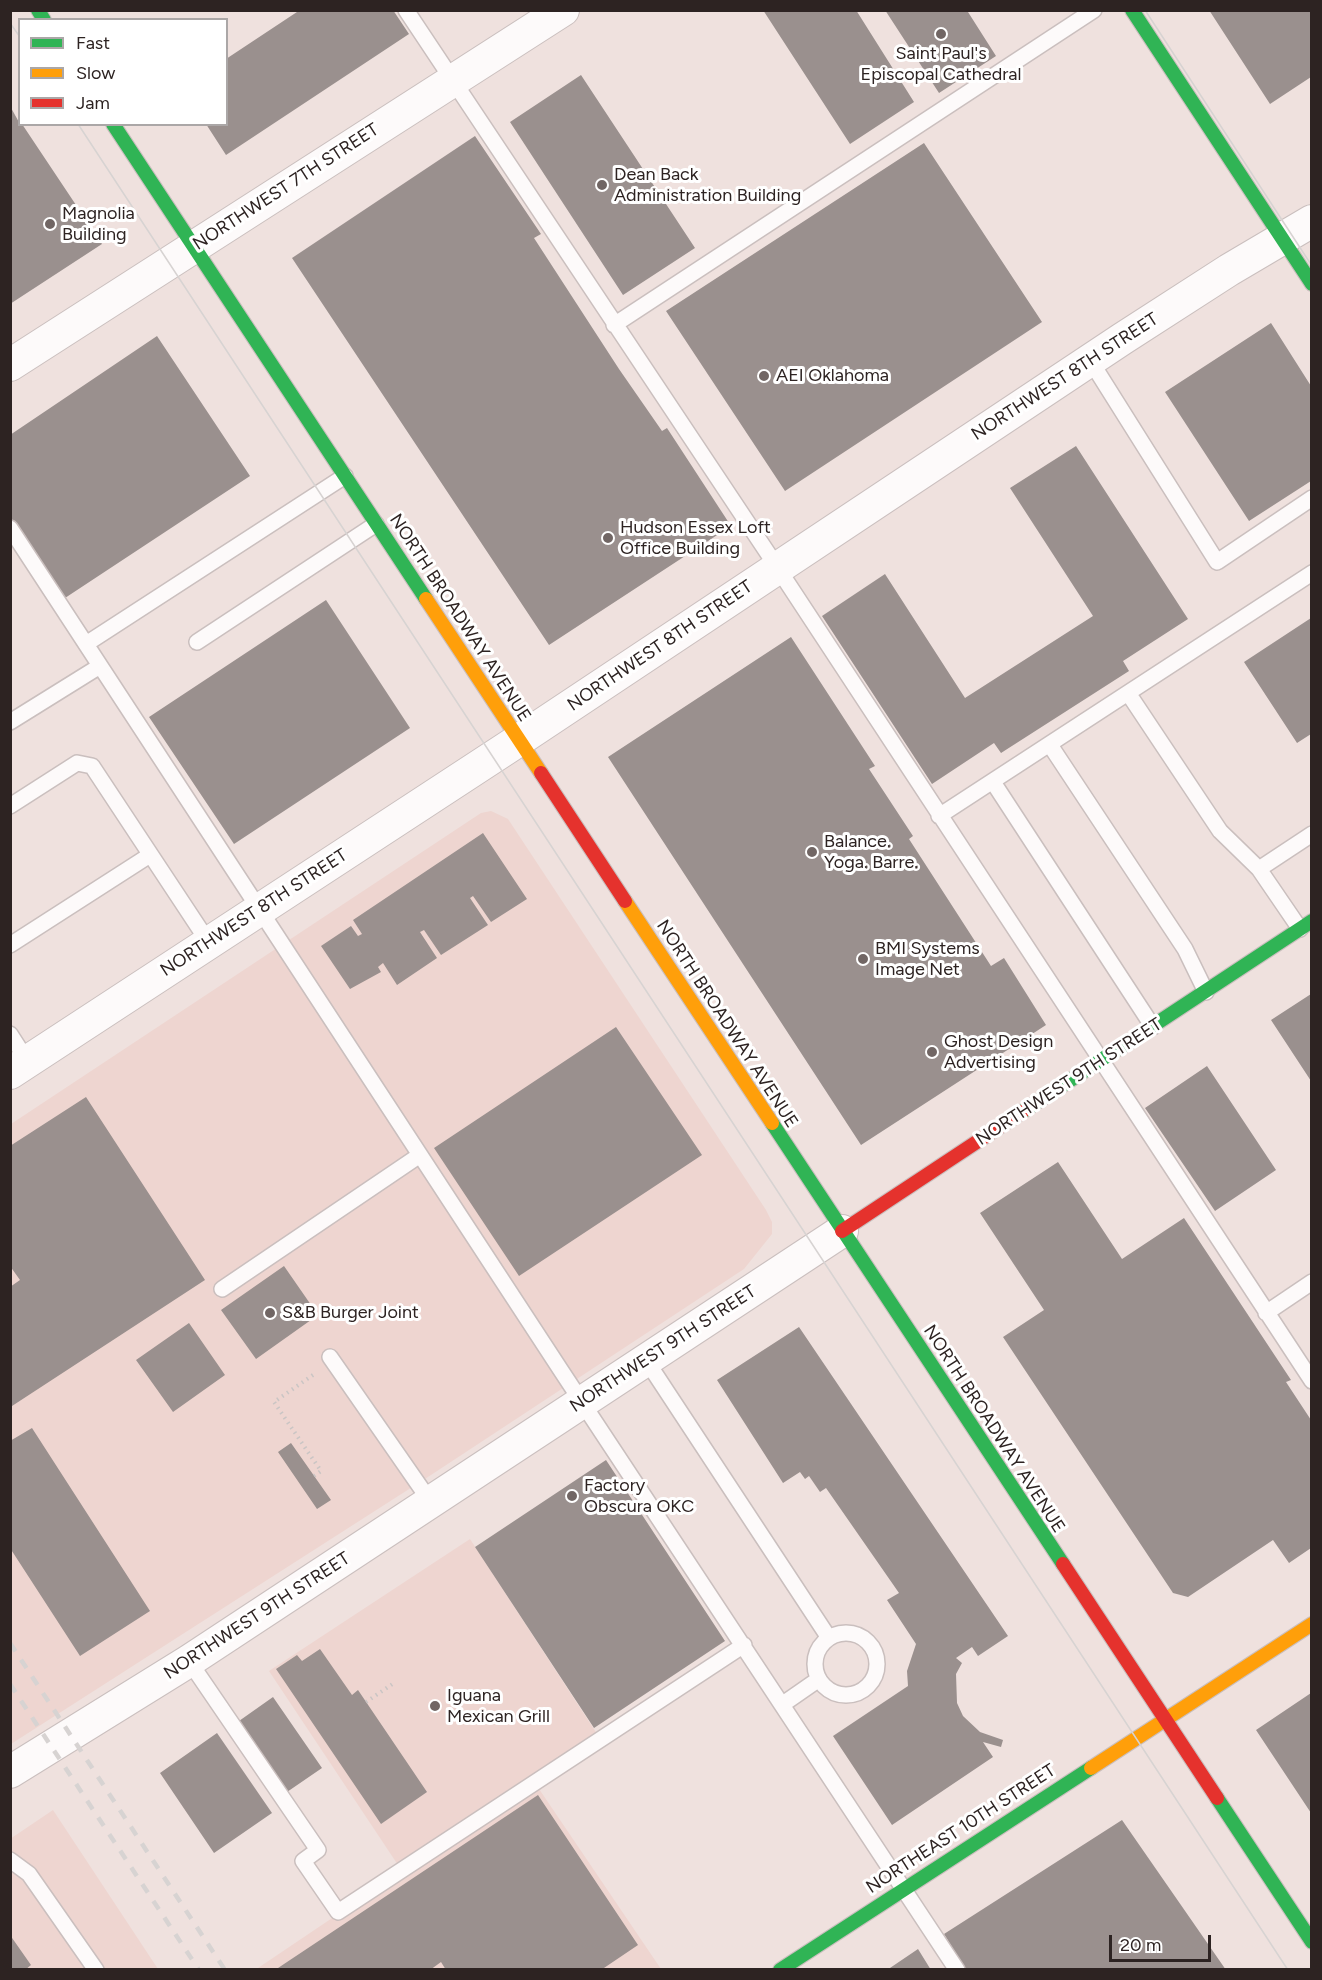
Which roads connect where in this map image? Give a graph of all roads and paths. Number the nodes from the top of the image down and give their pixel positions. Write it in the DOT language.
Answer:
graph roads {
  1 [pos="406,10"];
  2 [pos="562,10"];
  3 [pos="1094,10"];
  4 [pos="1132,10"];
  5 [pos="451,80"];
  6 [pos="114,126"];
  7 [pos="1311,221"];
  8 [pos="1282,239"];
  9 [pos="193,248"];
  10 [pos="1311,284"];
  11 [pos="614,325"];
  12 [pos="1090,360"];
  13 [pos="10,365"];
  14 [pos="345,476"];
  15 [pos="1311,498"];
  16 [pos="376,524"];
  17 [pos="10,528"];
  18 [pos="777,567"];
  19 [pos="1311,573"];
  20 [pos="197,642"];
  21 [pos="86,644"];
  22 [pos="100,666"];
  23 [pos="1128,693"];
  24 [pos="10,722"];
  25 [pos="519,740"];
  26 [pos="1050,745"];
  27 [pos="993,782"];
  28 [pos="10,806"];
  29 [pos="939,816"];
  30 [pos="1311,834"];
  31 [pos="150,855"];
  32 [pos="1260,869"];
  33 [pos="259,910"];
  34 [pos="1306,925"];
  35 [pos="209,943"];
  36 [pos="10,945"];
  37 [pos="1206,992"];
  38 [pos="1153,1027"];
  39 [pos="10,1034"];
  40 [pos="1101,1062"];
  41 [pos="19,1067"];
  42 [pos="420,1155"];
  43 [pos="842,1231"];
  44 [pos="1311,1282"];
  45 [pos="222,1289"];
  46 [pos="1266,1313"];
  47 [pos="332,1359"];
  48 [pos="646,1360"];
  49 [pos="1311,1381"];
  50 [pos="583,1401"];
  51 [pos="314,1476"];
  52 [pos="430,1501"];
  53 [pos="1311,1623"];
  54 [pos="829,1638"];
  55 [pos="744,1645"];
  56 [pos="189,1661"];
  57 [pos="819,1680"];
  58 [pos="394,1683"];
  59 [pos="366,1701"];
  60 [pos="783,1704"];
  61 [pos="1163,1719"];
  62 [pos="10,1772"];
  63 [pos="10,1860"];
  64 [pos="904,1888"];
  65 [pos="1311,1942"];
  66 [pos="96,1970"];
  67 [pos="780,1970"];
  68 [pos="957,1970"];
  1 -- 5 [label="lane"];
  2 -- 5 [label="street, NORTHWEST 7TH STREET"];
  3 -- 11 [label="lane"];
  4 -- 8 [label="main road"];
  5 -- 9 [label="street, NORTHWEST 7TH STREET"];
  5 -- 11 [label="lane"];
  6 -- 9 [label="main road, NORTH BROADWAY AVENUE"];
  7 -- 8 [label="street, NORTHWEST 8TH STREET"];
  8 -- 10 [label="main road"];
  8 -- 12 [label="street, NORTHWEST 8TH STREET"];
  9 -- 13 [label="street, NORTHWEST 7TH STREET"];
  9 -- 14 [label="main road, NORTH BROADWAY AVENUE"];
  11 -- 18 [label="lane"];
  12 -- 15 [label="lane"];
  12 -- 18 [label="street, NORTHWEST 8TH STREET"];
  14 -- 16 [label="main road, NORTH BROADWAY AVENUE"];
  14 -- 21 [label="lane"];
  16 -- 20 [label="lane"];
  16 -- 25 [label="main road, NORTH BROADWAY AVENUE"];
  17 -- 21 [label="lane"];
  18 -- 25 [label="street, NORTHWEST 8TH STREET"];
  18 -- 29 [label="lane"];
  19 -- 23 [label="lane"];
  21 -- 22 [label="lane"];
  22 -- 24 [label="lane"];
  22 -- 33 [label="lane"];
  23 -- 26 [label="lane"];
  23 -- 32 [label="lane"];
  25 -- 33 [label="street, NORTHWEST 8TH STREET"];
  25 -- 43 [label="main road, NORTH BROADWAY AVENUE"];
  26 -- 27 [label="lane"];
  26 -- 37 [label="lane"];
  27 -- 29 [label="lane"];
  27 -- 38 [label="lane"];
  28 -- 31 [label="lane"];
  29 -- 40 [label="lane"];
  30 -- 32 [label="lane"];
  31 -- 35 [label="lane"];
  31 -- 36 [label="lane"];
  32 -- 34 [label="lane"];
  33 -- 35 [label="street, NORTHWEST 8TH STREET"];
  33 -- 42 [label="lane"];
  34 -- 37 [label="main road, NORTHWEST 9TH STREET"];
  35 -- 41 [label="street, NORTHWEST 8TH STREET"];
  37 -- 38 [label="main road, NORTHWEST 9TH STREET"];
  38 -- 40 [label="main road, NORTHWEST 9TH STREET"];
  39 -- 41 [label="lane"];
  40 -- 43 [label="main road, NORTHWEST 9TH STREET"];
  40 -- 46 [label="lane"];
  42 -- 45 [label="lane"];
  42 -- 50 [label="lane"];
  43 -- 48 [label="street, NORTHWEST 9TH STREET"];
  43 -- 61 [label="main road, NORTH BROADWAY AVENUE"];
  44 -- 46 [label="lane"];
  46 -- 49 [label="lane"];
  47 -- 51 [label="path"];
  47 -- 52 [label="lane"];
  48 -- 50 [label="street, NORTHWEST 9TH STREET"];
  48 -- 54 [label="lane"];
  50 -- 52 [label="street, NORTHWEST 9TH STREET"];
  50 -- 55 [label="lane"];
  52 -- 56 [label="street, NORTHWEST 9TH STREET"];
  53 -- 61 [label="main road, NORTHEAST 10TH STREET"];
  54 -- 57 [label="lane"];
  54 -- 57 [label="lane"];
  55 -- 56 [label="lane"];
  55 -- 60 [label="lane"];
  56 -- 62 [label="street, NORTHWEST 9TH STREET"];
  57 -- 60 [label="lane"];
  58 -- 59 [label="path"];
  60 -- 64 [label="lane"];
  61 -- 64 [label="main road, NORTHEAST 10TH STREET"];
  61 -- 65 [label="main road, NORTH BROADWAY AVENUE"];
  63 -- 66 [label="lane"];
  64 -- 67 [label="main road, NORTHEAST 10TH STREET"];
  64 -- 68 [label="lane"];
}
